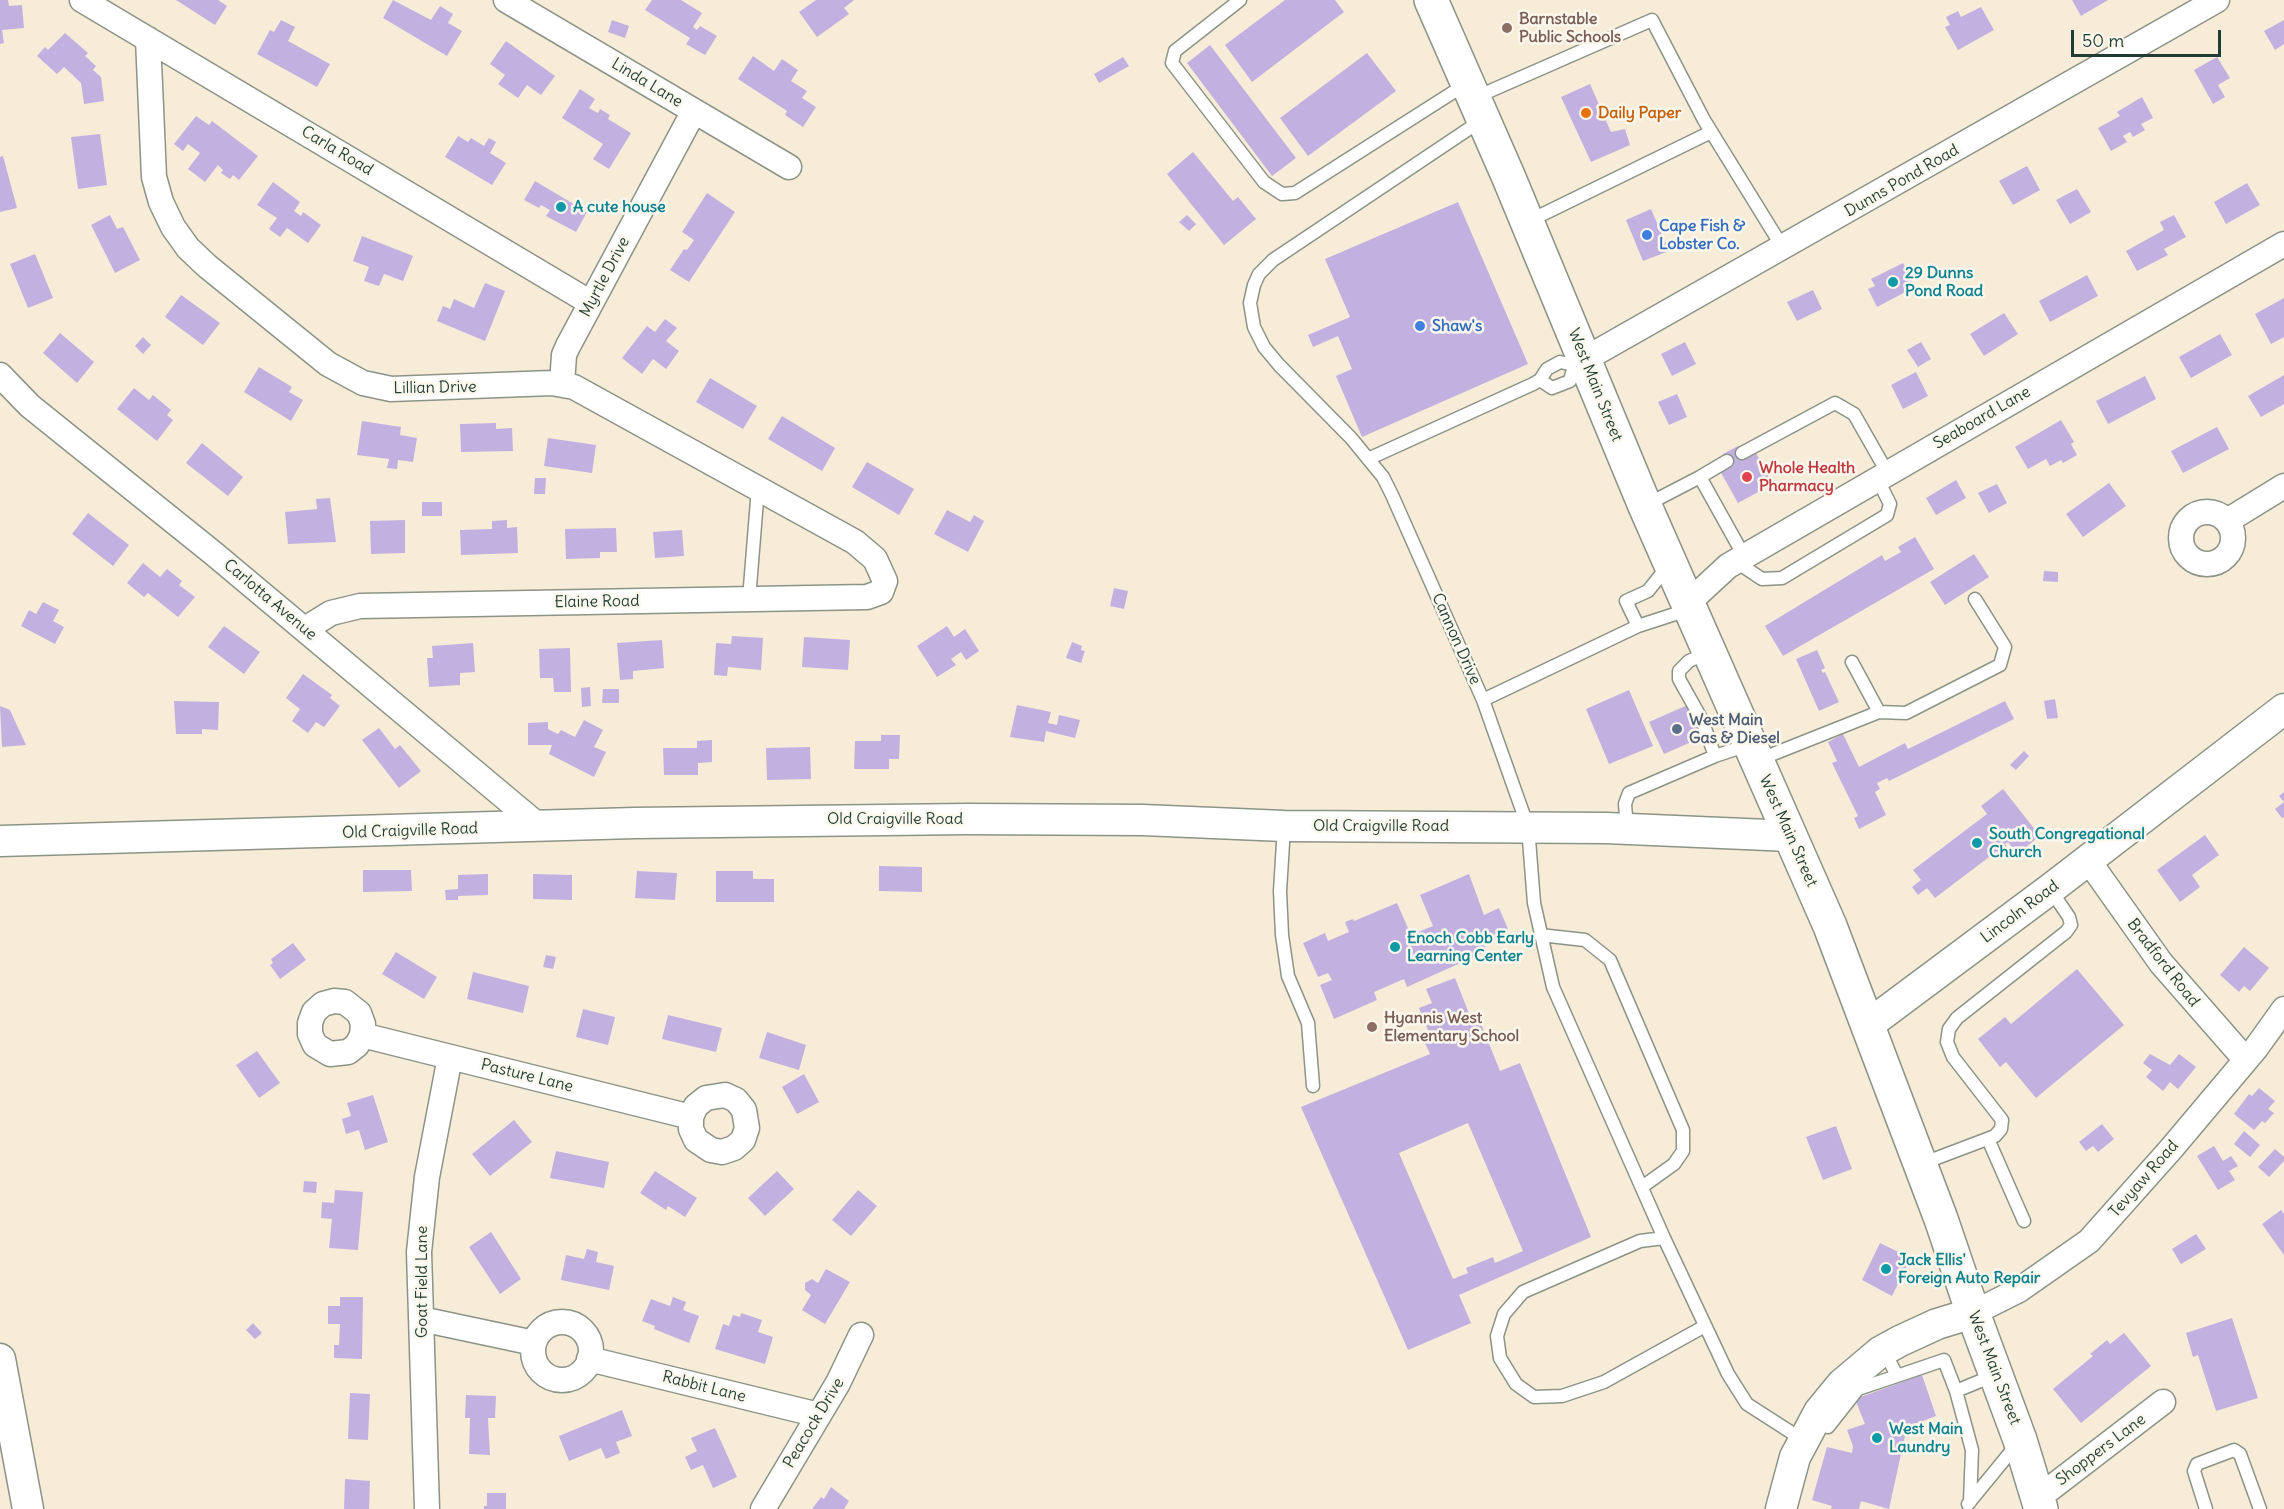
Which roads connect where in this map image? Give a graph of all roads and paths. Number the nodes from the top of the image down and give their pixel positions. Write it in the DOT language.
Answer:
graph roads {
  1 [pos="82,0"];
  2 [pos="506,0"];
  3 [pos="1240,0"];
  4 [pos="1431,0"];
  5 [pos="2217,0"];
  6 [pos="148,39"];
  7 [pos="1474,101"];
  8 [pos="694,111"];
  9 [pos="1711,132"];
  10 [pos="789,167"];
  11 [pos="1527,222"];
  12 [pos="2284,244"];
  13 [pos="1783,248"];
  14 [pos="591,303"];
  15 [pos="1580,362"];
  16 [pos="0,375"];
  17 [pos="1539,380"];
  18 [pos="562,384"];
  19 [pos="1742,453"];
  20 [pos="1368,459"];
  21 [pos="1727,461"];
  22 [pos="1882,475"];
  23 [pos="1700,477"];
  24 [pos="2284,486"];
  25 [pos="758,488"];
  26 [pos="1645,506"];
  27 [pos="2228,521"];
  28 [pos="1740,559"];
  29 [pos="1670,563"];
  30 [pos="885,581"];
  31 [pos="749,599"];
  32 [pos="1975,599"];
  33 [pos="1688,603"];
  34 [pos="1638,627"];
  35 [pos="305,629"];
  36 [pos="1709,652"];
  37 [pos="1852,662"];
  38 [pos="1483,700"];
  39 [pos="2284,709"];
  40 [pos="1880,712"];
  41 [pos="1754,753"];
  42 [pos="1715,756"];
  43 [pos="540,826"];
  44 [pos="1284,826"];
  45 [pos="1528,827"];
  46 [pos="1627,829"];
  47 [pos="1791,836"];
  48 [pos="0,841"];
  49 [pos="2088,860"];
  50 [pos="2050,889"];
  51 [pos="1540,935"];
  52 [pos="2284,1009"];
  53 [pos="1868,1025"];
  54 [pos="362,1035"];
  55 [pos="450,1057"];
  56 [pos="2245,1059"];
  57 [pos="1313,1086"];
  58 [pos="691,1117"];
  59 [pos="1988,1139"];
  60 [pos="1921,1164"];
  61 [pos="1642,1186"];
  62 [pos="2024,1221"];
  63 [pos="1664,1238"];
  64 [pos="1973,1313"];
  65 [pos="421,1319"];
  66 [pos="1706,1326"];
  67 [pos="861,1335"];
  68 [pos="534,1343"];
  69 [pos="1884,1350"];
  70 [pos="0,1359"];
  71 [pos="589,1359"];
  72 [pos="1996,1375"];
  73 [pos="1897,1376"];
  74 [pos="1956,1391"];
  75 [pos="2163,1402"];
  76 [pos="819,1415"];
  77 [pos="1816,1433"];
  78 [pos="2020,1440"];
  79 [pos="2040,1504"];
  80 [pos="1968,1505"];
  81 [pos="28,1509"];
  82 [pos="427,1509"];
  83 [pos="763,1509"];
  84 [pos="1781,1509"];
  85 [pos="2206,1509"];
  86 [pos="2260,1509"];
  1 -- 6 [label="street, Carla Road"];
  2 -- 8 [label="street, Linda Lane"];
  3 -- 7 [label="lane"];
  4 -- 7 [label="main road, West Main Street"];
  5 -- 13 [label="street, Dunns Pond Road"];
  6 -- 14 [label="street, Carla Road"];
  6 -- 18 [label="street, Lillian Drive"];
  7 -- 9 [label="lane"];
  7 -- 11 [label="main road, West Main Street"];
  7 -- 20 [label="lane, Cannon Drive"];
  8 -- 10 [label="street, Linda Lane"];
  8 -- 14 [label="street, Myrtle Drive"];
  9 -- 11 [label="lane"];
  9 -- 13 [label="lane"];
  11 -- 15 [label="main road, West Main Street"];
  12 -- 22 [label="street, Seaboard Lane"];
  13 -- 15 [label="street, Dunns Pond Road"];
  14 -- 18 [label="street, Myrtle Drive"];
  15 -- 17 [label="lane"];
  15 -- 17 [label="lane"];
  15 -- 26 [label="main road, West Main Street"];
  16 -- 35 [label="street, Carlotta Avenue"];
  17 -- 20 [label="lane"];
  18 -- 25 [label="street, Lillian Drive"];
  19 -- 22 [label="lane"];
  20 -- 38 [label="lane, Cannon Drive"];
  21 -- 23 [label="lane"];
  22 -- 28 [label="street, Seaboard Lane"];
  22 -- 28 [label="lane"];
  23 -- 26 [label="lane"];
  23 -- 28 [label="lane"];
  24 -- 27 [label="street"];
  25 -- 30 [label="street, Lillian Drive"];
  25 -- 31 [label="lane"];
  26 -- 29 [label="main road, West Main Street"];
  28 -- 33 [label="street, Seaboard Lane"];
  29 -- 33 [label="main road, West Main Street"];
  29 -- 34 [label="lane"];
  30 -- 31 [label="street, Elaine Road"];
  31 -- 35 [label="street, Elaine Road"];
  32 -- 40 [label="lane"];
  33 -- 34 [label="lane"];
  33 -- 36 [label="main road, West Main Street"];
  34 -- 38 [label="lane"];
  35 -- 43 [label="street, Carlotta Avenue"];
  36 -- 41 [label="main road, West Main Street"];
  36 -- 42 [label="lane"];
  37 -- 40 [label="lane"];
  38 -- 45 [label="lane, Cannon Drive"];
  39 -- 49 [label="street, Lincoln Road"];
  40 -- 41 [label="lane"];
  41 -- 42 [label="lane"];
  41 -- 47 [label="main road, West Main Street"];
  42 -- 46 [label="lane"];
  43 -- 44 [label="street, Old Craigville Road"];
  43 -- 48 [label="street, Old Craigville Road"];
  44 -- 45 [label="street, Old Craigville Road"];
  44 -- 57 [label="lane"];
  45 -- 46 [label="street, Old Craigville Road"];
  45 -- 51 [label="lane, Cannon Drive"];
  46 -- 47 [label="street, Old Craigville Road"];
  47 -- 53 [label="main road, West Main Street"];
  49 -- 50 [label="street, Lincoln Road"];
  49 -- 56 [label="street, Bradford Road"];
  50 -- 53 [label="street, Lincoln Road"];
  50 -- 59 [label="lane"];
  51 -- 61 [label="lane, Cannon Drive"];
  51 -- 61 [label="lane"];
  52 -- 56 [label="street, Tevyaw Road"];
  53 -- 60 [label="main road, West Main Street"];
  54 -- 55 [label="street, Pasture Lane"];
  55 -- 58 [label="street, Pasture Lane"];
  55 -- 65 [label="street, Goat Field Lane"];
  56 -- 64 [label="street, Tevyaw Road"];
  59 -- 60 [label="lane"];
  59 -- 62 [label="lane"];
  60 -- 64 [label="main road, West Main Street"];
  61 -- 63 [label="lane, Cannon Drive"];
  63 -- 66 [label="lane, Cannon Drive"];
  63 -- 66 [label="lane"];
  64 -- 69 [label="street"];
  64 -- 72 [label="main road, West Main Street"];
  65 -- 68 [label="street"];
  65 -- 82 [label="street, Goat Field Lane"];
  66 -- 77 [label="lane, Cannon Drive"];
  67 -- 76 [label="street, Peacock Drive"];
  68 -- 71 [label="street"];
  68 -- 71 [label="street"];
  69 -- 73 [label="lane"];
  69 -- 77 [label="street"];
  70 -- 81 [label="street"];
  71 -- 76 [label="street, Rabbit Lane"];
  72 -- 74 [label="lane"];
  72 -- 78 [label="main road, West Main Street"];
  73 -- 74 [label="lane"];
  73 -- 77 [label="lane"];
  74 -- 80 [label="lane"];
  75 -- 79 [label="street, Shoppers Lane"];
  76 -- 83 [label="street, Peacock Drive"];
  77 -- 84 [label="street"];
  78 -- 79 [label="main road, West Main Street"];
  78 -- 80 [label="lane"];
  85 -- 86 [label="lane"];
}
